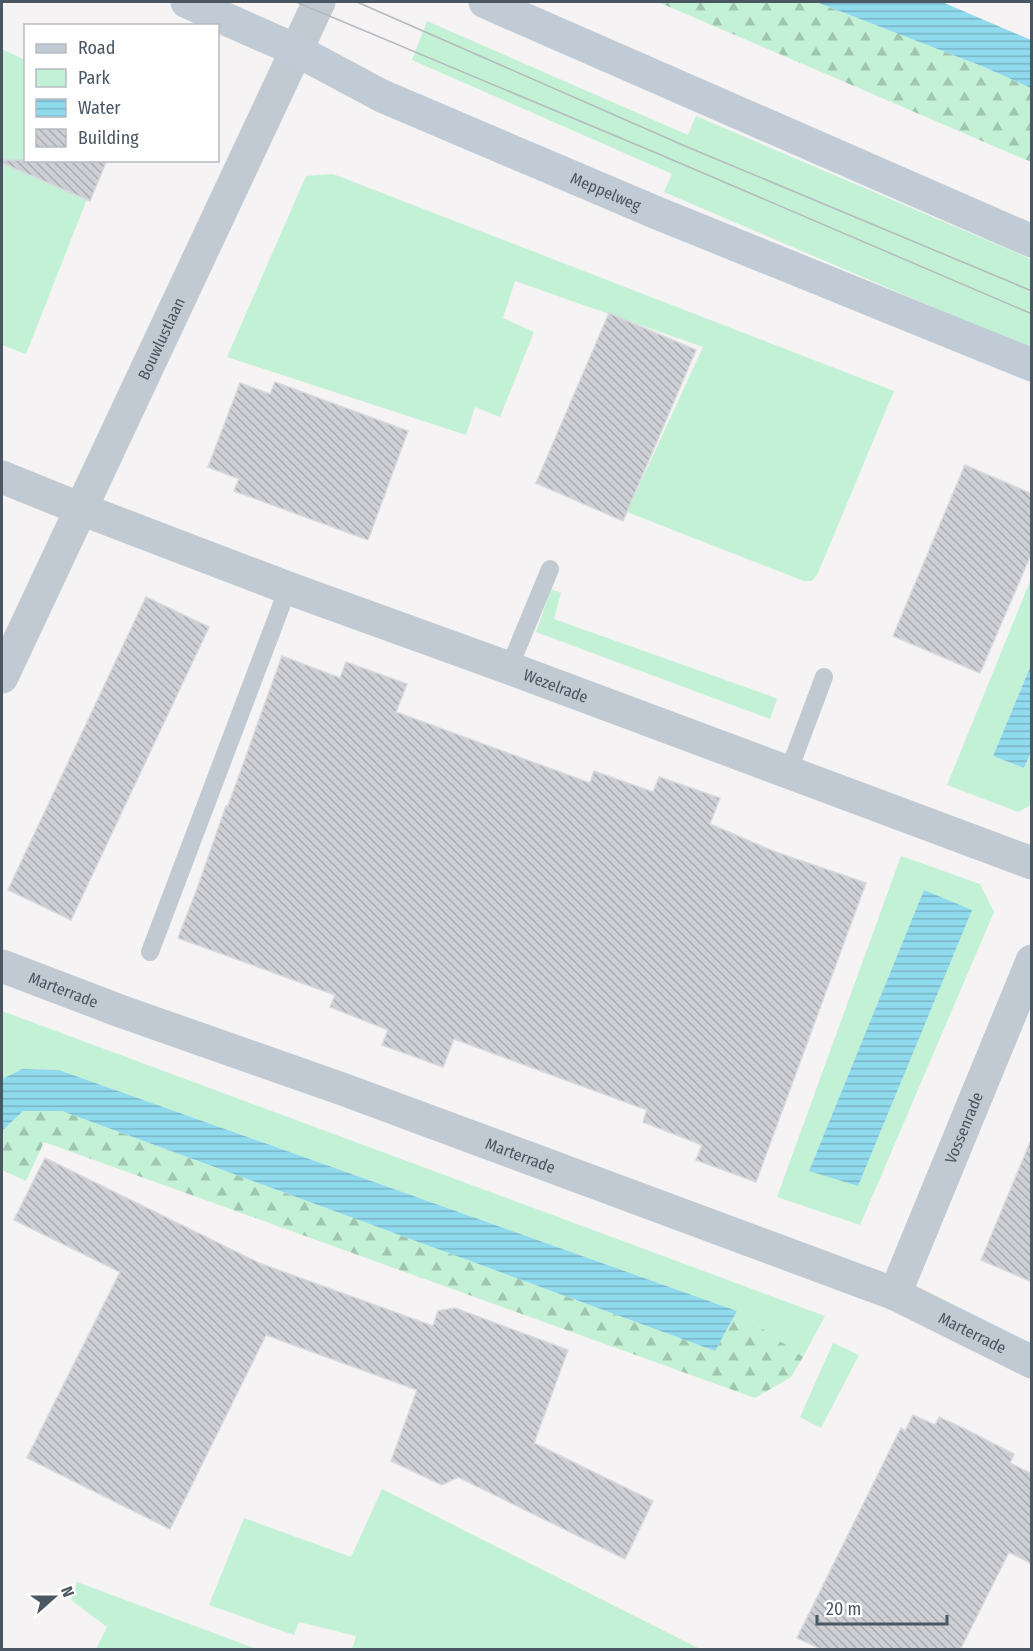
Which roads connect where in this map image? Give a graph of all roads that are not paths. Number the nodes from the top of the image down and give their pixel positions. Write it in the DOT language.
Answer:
graph roads {
  1 [pos="187,2"];
  2 [pos="319,2"];
  3 [pos="485,2"];
  4 [pos="296,50"];
  5 [pos="1032,241"];
  6 [pos="1032,365"];
  7 [pos="2,477"];
  8 [pos="81,509"];
  9 [pos="550,569"];
  10 [pos="288,588"];
  11 [pos="509,668"];
  12 [pos="2,677"];
  13 [pos="824,677"];
  14 [pos="788,772"];
  15 [pos="1032,863"];
  16 [pos="150,952"];
  17 [pos="1032,961"];
  18 [pos="2,966"];
  19 [pos="895,1294"];
  20 [pos="1032,1362"];
  1 -- 4 [label="main road, Meppelweg"];
  2 -- 4 [label="street, Bouwlustlaan"];
  3 -- 5 [label="main road"];
  4 -- 6 [label="main road, Meppelweg"];
  4 -- 8 [label="street, Bouwlustlaan"];
  7 -- 8 [label="street, Wezelrade"];
  8 -- 10 [label="street, Wezelrade"];
  8 -- 12 [label="street, Bouwlustlaan"];
  9 -- 11 [label="lane"];
  10 -- 11 [label="street, Wezelrade"];
  10 -- 16 [label="lane"];
  11 -- 14 [label="street, Wezelrade"];
  13 -- 14 [label="lane"];
  14 -- 15 [label="street, Wezelrade"];
  17 -- 19 [label="street, Vossenrade"];
  18 -- 19 [label="street, Marterrade"];
  19 -- 20 [label="street, Marterrade"];
}
